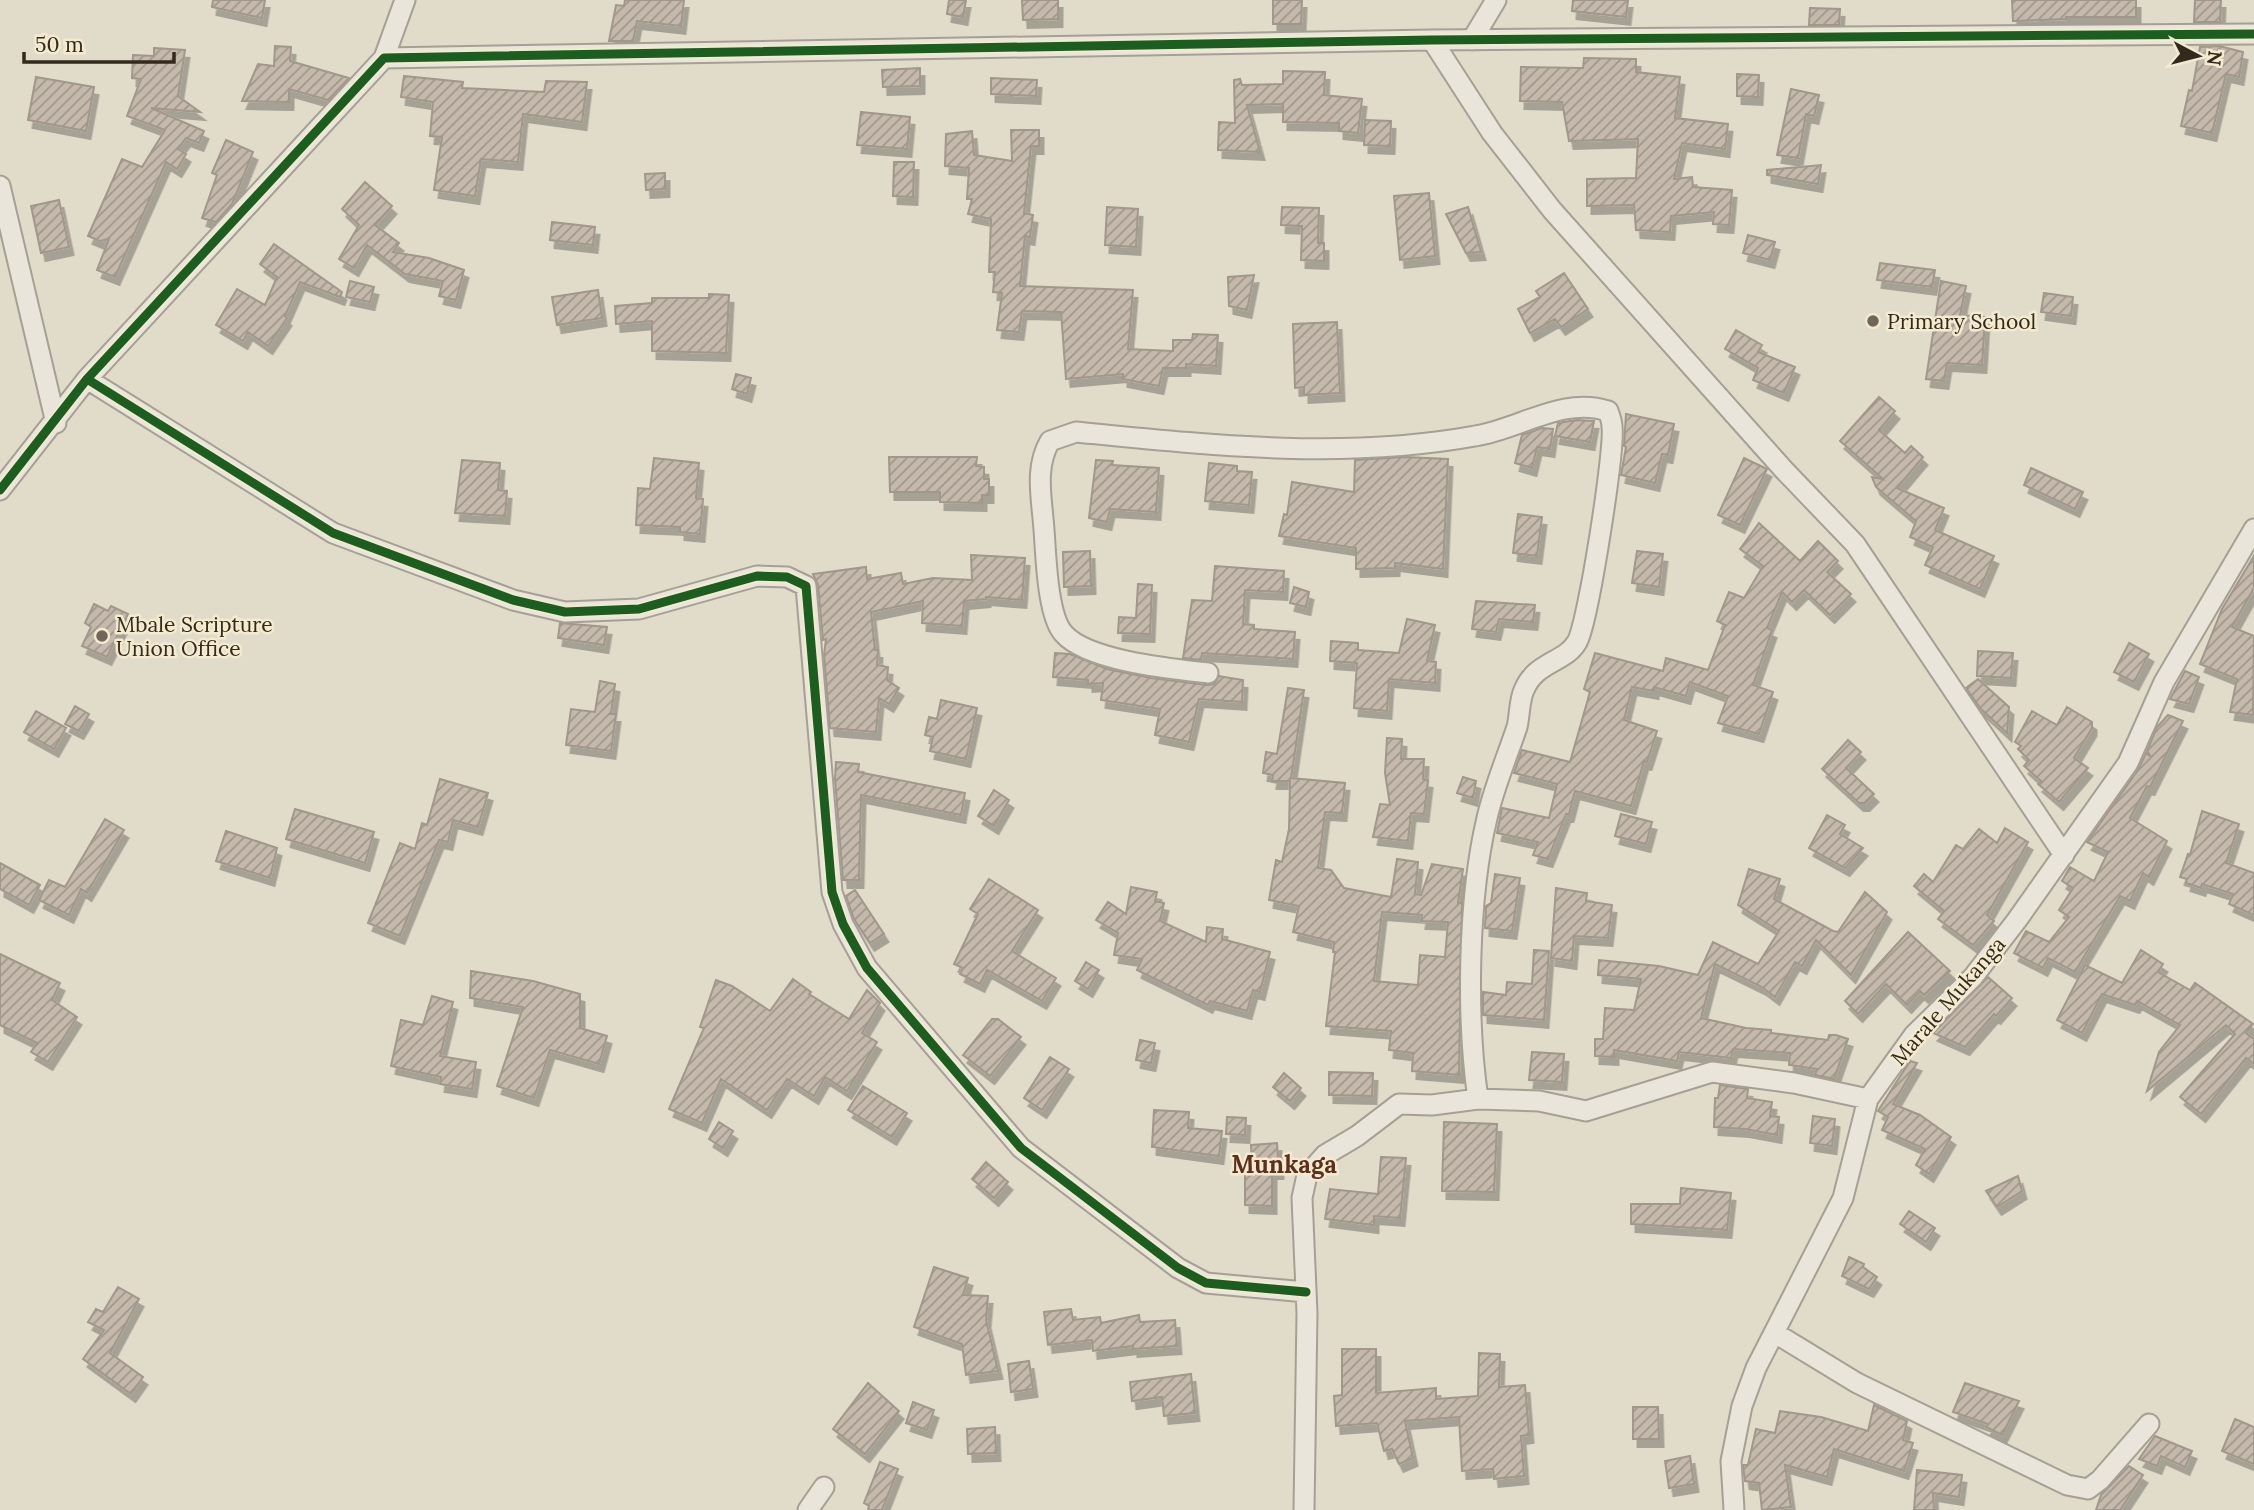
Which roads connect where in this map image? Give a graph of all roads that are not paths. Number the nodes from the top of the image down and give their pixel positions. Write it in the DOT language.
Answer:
graph roads {
  1 [pos="405,0"];
  2 [pos="1496,0"];
  3 [pos="2254,34"];
  4 [pos="1432,40"];
  5 [pos="1472,40"];
  6 [pos="384,58"];
  7 [pos="0,186"];
  8 [pos="87,379"];
  9 [pos="56,423"];
  10 [pos="0,490"];
  11 [pos="2254,529"];
  12 [pos="1208,673"];
  13 [pos="2064,855"];
  14 [pos="1478,1098"];
  15 [pos="1868,1099"];
  16 [pos="1306,1292"];
  17 [pos="1774,1333"];
  18 [pos="2149,1424"];
  19 [pos="824,1487"];
  20 [pos="808,1510"];
  21 [pos="1304,1510"];
  22 [pos="1734,1510"];
  1 -- 6 [label="street"];
  2 -- 5 [label="street"];
  3 -- 5 [label="street"];
  4 -- 5 [label="street"];
  4 -- 6 [label="street"];
  4 -- 13 [label="street"];
  6 -- 8 [label="street"];
  7 -- 9 [label="street"];
  8 -- 9 [label="street"];
  8 -- 16 [label="street"];
  9 -- 10 [label="street"];
  11 -- 13 [label="street, Marale Mukanga"];
  12 -- 14 [label="street"];
  13 -- 15 [label="street, Marale Mukanga"];
  14 -- 15 [label="street"];
  14 -- 16 [label="street"];
  15 -- 17 [label="street, Marale Mukanga"];
  16 -- 21 [label="street"];
  17 -- 18 [label="street"];
  17 -- 22 [label="street, Marale Mukanga"];
  19 -- 20 [label="street"];
}
